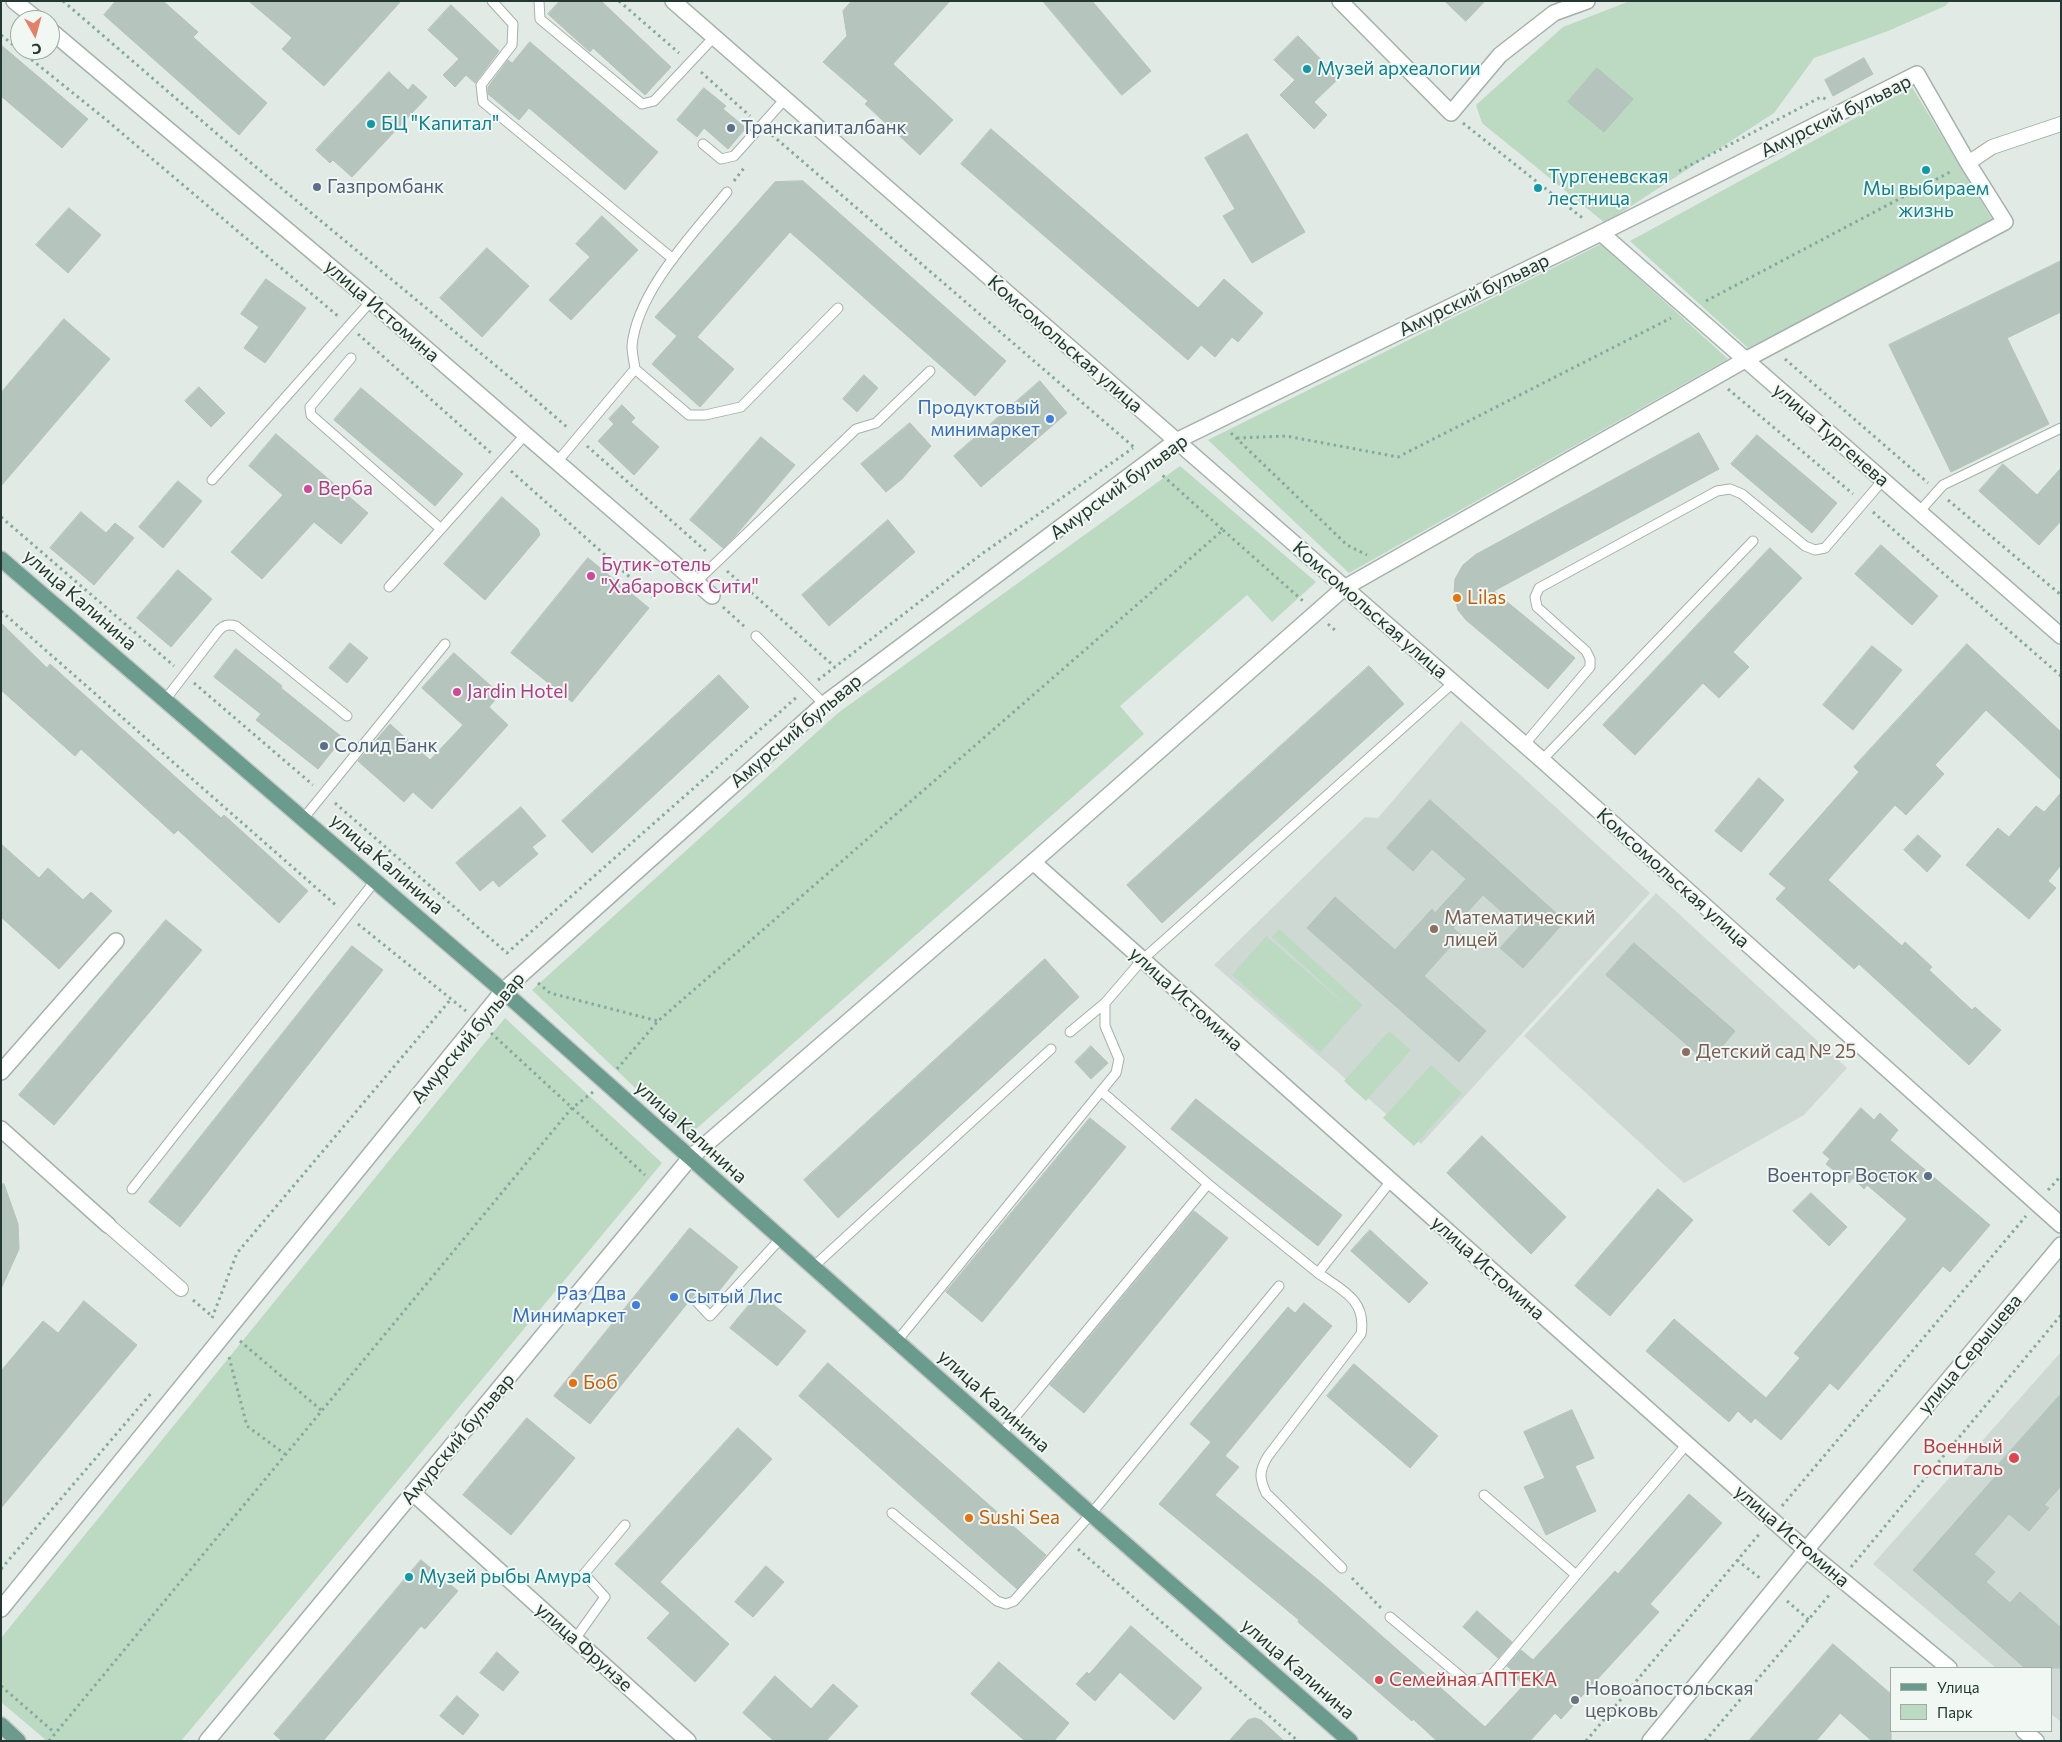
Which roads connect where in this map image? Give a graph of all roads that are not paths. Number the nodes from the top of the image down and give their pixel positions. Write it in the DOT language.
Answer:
graph roads {
  1 [pos="14,1"];
  2 [pos="492,1"];
  3 [pos="539,1"];
  4 [pos="673,1"];
  5 [pos="1340,1"];
  6 [pos="1587,1"];
  7 [pos="25,10"];
  8 [pos="714,37"];
  9 [pos="60,38"];
  10 [pos="785,99"];
  11 [pos="2061,124"];
  12 [pos="703,144"];
  13 [pos="1968,163"];
  14 [pos="727,192"];
  15 [pos="1601,233"];
  16 [pos="673,259"];
  17 [pos="371,301"];
  18 [pos="838,308"];
  19 [pos="351,358"];
  20 [pos="1745,360"];
  21 [pos="635,369"];
  22 [pos="930,371"];
  23 [pos="2061,428"];
  24 [pos="525,434"];
  25 [pos="1176,442"];
  26 [pos="557,462"];
  27 [pos="212,480"];
  28 [pos="1883,480"];
  29 [pos="1919,512"];
  30 [pos="441,529"];
  31 [pos="1753,541"];
  32 [pos="1,559"];
  33 [pos="696,582"];
  34 [pos="389,587"];
  35 [pos="1344,588"];
  36 [pos="712,596"];
  37 [pos="756,636"];
  38 [pos="2061,636"];
  39 [pos="445,644"];
  40 [pos="1454,684"];
  41 [pos="165,700"];
  42 [pos="824,704"];
  43 [pos="347,716"];
  44 [pos="1524,745"];
  45 [pos="1542,760"];
  46 [pos="303,819"];
  47 [pos="1032,862"];
  48 [pos="376,881"];
  49 [pos="116,941"];
  50 [pos="1142,960"];
  51 [pos="503,991"];
  52 [pos="1105,1003"];
  53 [pos="1070,1032"];
  54 [pos="1051,1049"];
  55 [pos="1,1072"];
  56 [pos="1102,1091"];
  57 [pos="1,1129"];
  58 [pos="690,1158"];
  59 [pos="1391,1181"];
  60 [pos="1208,1184"];
  61 [pos="132,1189"];
  62 [pos="108,1225"];
  63 [pos="2061,1225"];
  64 [pos="781,1238"];
  65 [pos="2061,1245"];
  66 [pos="813,1267"];
  67 [pos="1318,1273"];
  68 [pos="1278,1286"];
  69 [pos="181,1290"];
  70 [pos="697,1302"];
  71 [pos="897,1340"];
  72 [pos="1002,1433"];
  73 [pos="1687,1444"];
  74 [pos="413,1494"];
  75 [pos="1484,1495"];
  76 [pos="892,1513"];
  77 [pos="1091,1514"];
  78 [pos="625,1525"];
  79 [pos="1806,1550"];
  80 [pos="1342,1568"];
  81 [pos="1576,1575"];
  82 [pos="1,1609"];
  83 [pos="1390,1617"];
  84 [pos="575,1639"];
  85 [pos="1948,1667"];
  86 [pos="1,1725"];
  87 [pos="2025,1732"];
  88 [pos="18,1741"];
  89 [pos="207,1741"];
  90 [pos="688,1741"];
  91 [pos="1350,1741"];
  92 [pos="1650,1741"];
  93 [pos="2036,1741"];
  1 -- 7 [label="street"];
  2 -- 16 [label="lane"];
  3 -- 8 [label="lane"];
  4 -- 8 [label="street, Комсомольская улица"];
  5 -- 6 [label="street"];
  8 -- 10 [label="street, Комсомольская улица"];
  9 -- 17 [label="street, улица Истомина"];
  10 -- 12 [label="lane"];
  10 -- 25 [label="street, Комсомольская улица"];
  11 -- 13 [label="street"];
  13 -- 15 [label="street, Амурский бульвар"];
  13 -- 20 [label="street, Амурский бульвар"];
  14 -- 16 [label="lane"];
  15 -- 20 [label="street, улица Тургенева"];
  15 -- 25 [label="street, Амурский бульвар"];
  16 -- 21 [label="lane"];
  17 -- 24 [label="street, улица Истомина"];
  17 -- 27 [label="lane"];
  18 -- 21 [label="lane"];
  19 -- 30 [label="lane"];
  20 -- 28 [label="street, улица Тургенева"];
  20 -- 35 [label="street, Амурский бульвар"];
  21 -- 26 [label="lane"];
  22 -- 33 [label="lane"];
  23 -- 29 [label="lane"];
  24 -- 26 [label="street, улица Истомина"];
  24 -- 30 [label="lane"];
  25 -- 35 [label="street, Комсомольская улица"];
  25 -- 42 [label="street, Амурский бульвар"];
  26 -- 33 [label="street, улица Истомина"];
  28 -- 29 [label="street, улица Тургенева"];
  28 -- 44 [label="lane"];
  29 -- 38 [label="street, улица Тургенева"];
  30 -- 34 [label="lane"];
  31 -- 45 [label="lane"];
  32 -- 41 [label="main road, улица Калинина"];
  33 -- 36 [label="street, улица Истомина"];
  35 -- 40 [label="street, Комсомольская улица"];
  35 -- 47 [label="street, Амурский бульвар"];
  37 -- 42 [label="lane"];
  39 -- 46 [label="lane"];
  40 -- 44 [label="street, Комсомольская улица"];
  40 -- 50 [label="lane"];
  41 -- 43 [label="lane"];
  41 -- 46 [label="main road, улица Калинина"];
  42 -- 51 [label="street, Амурский бульвар"];
  44 -- 45 [label="street, Комсомольская улица"];
  45 -- 63 [label="street, Комсомольская улица"];
  46 -- 48 [label="main road, улица Калинина"];
  47 -- 50 [label="street, улица Истомина"];
  47 -- 58 [label="street, Амурский бульвар"];
  48 -- 51 [label="main road, улица Калинина"];
  48 -- 61 [label="lane"];
  49 -- 55 [label="street"];
  50 -- 52 [label="lane"];
  50 -- 59 [label="street, улица Истомина"];
  51 -- 58 [label="main road, улица Калинина"];
  51 -- 82 [label="street, Амурский бульвар"];
  52 -- 53 [label="lane"];
  52 -- 56 [label="lane"];
  54 -- 66 [label="lane"];
  56 -- 60 [label="lane"];
  56 -- 71 [label="lane"];
  57 -- 62 [label="street"];
  58 -- 64 [label="main road, улица Калинина"];
  58 -- 74 [label="street, Амурский бульвар"];
  59 -- 67 [label="lane"];
  59 -- 73 [label="street, улица Истомина"];
  60 -- 67 [label="lane"];
  60 -- 72 [label="lane"];
  62 -- 69 [label="street"];
  64 -- 66 [label="main road, улица Калинина"];
  64 -- 70 [label="lane"];
  65 -- 79 [label="street, улица Серышева"];
  66 -- 71 [label="main road, улица Калинина"];
  67 -- 80 [label="lane"];
  68 -- 77 [label="lane"];
  71 -- 72 [label="main road, улица Калинина"];
  72 -- 77 [label="main road, улица Калинина"];
  73 -- 79 [label="street, улица Истомина"];
  73 -- 81 [label="lane"];
  74 -- 84 [label="street, улица Фрунзе"];
  74 -- 89 [label="street, Амурский бульвар"];
  75 -- 81 [label="lane"];
  76 -- 77 [label="lane"];
  77 -- 91 [label="main road, улица Калинина"];
  78 -- 84 [label="lane"];
  79 -- 85 [label="street, улица Истомина"];
  79 -- 92 [label="street, улица Серышева"];
  81 -- 83 [label="lane"];
  84 -- 90 [label="street, улица Фрунзе"];
  86 -- 88 [label="main road"];
  87 -- 93 [label="street"];
}
